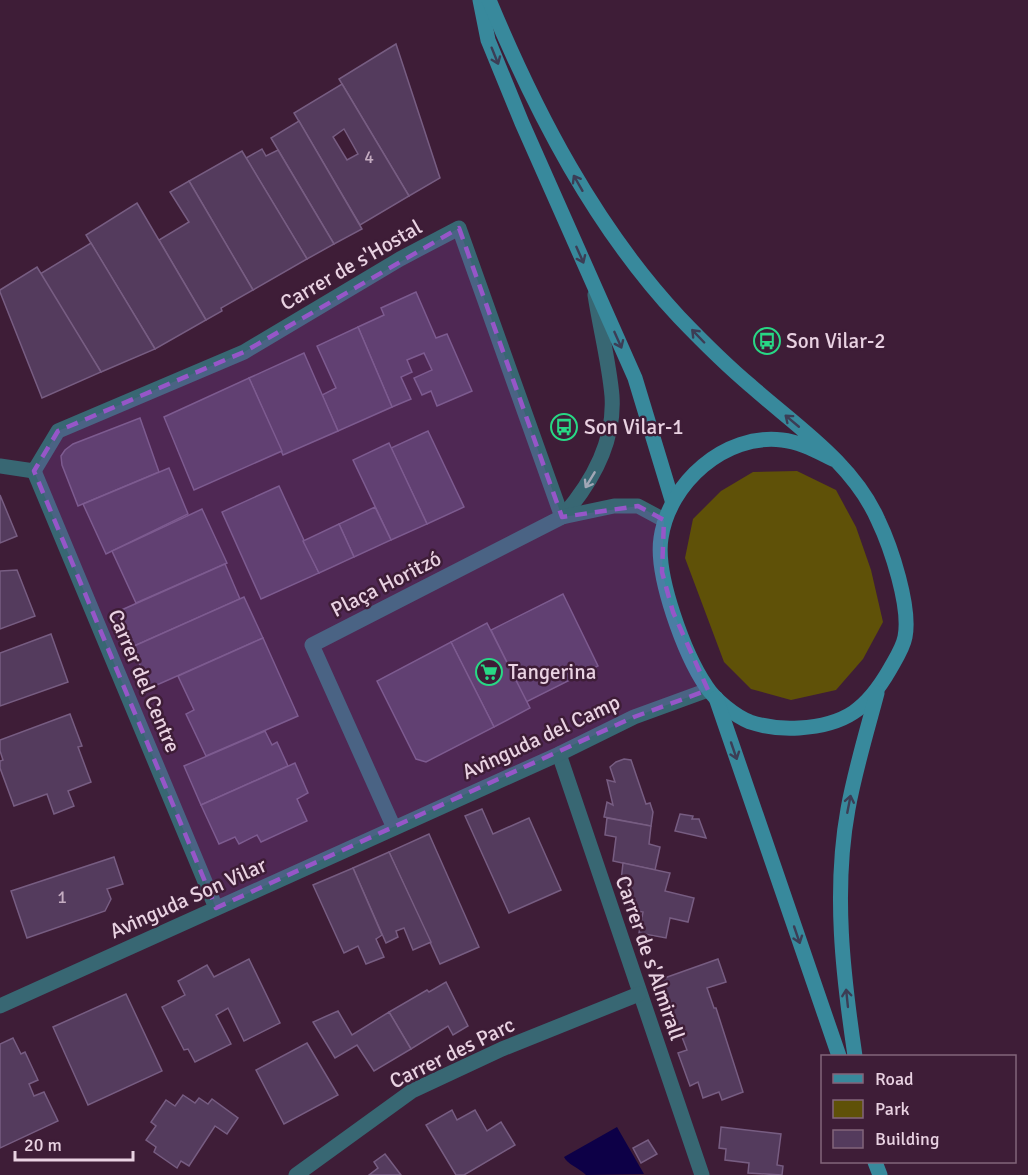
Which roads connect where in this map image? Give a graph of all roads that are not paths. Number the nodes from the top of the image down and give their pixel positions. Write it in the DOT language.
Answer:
graph roads {
  1 [pos="480,0"];
  2 [pos="489,0"];
  3 [pos="594,286"];
  4 [pos="835,460"];
  5 [pos="0,466"];
  6 [pos="34,471"];
  7 [pos="672,500"];
  8 [pos="562,517"];
  9 [pos="664,520"];
  10 [pos="879,687"];
  11 [pos="711,693"];
  12 [pos="560,754"];
  13 [pos="394,828"];
  14 [pos="216,908"];
  15 [pos="639,993"];
  16 [pos="0,1006"];
  17 [pos="839,1055"];
  18 [pos="855,1055"];
  19 [pos="296,1175"];
  20 [pos="702,1175"];
  1 -- 3 [label="main road, one-way"];
  4 -- 2 [label="main road, one-way"];
  3 -- 7 [label="main road, one-way"];
  3 -- 8 [label="street, one-way"];
  4 -- 7 [label="main road"];
  4 -- 10 [label="main road"];
  5 -- 6 [label="street"];
  6 -- 8 [label="street, Carrer de s'Hostal"];
  6 -- 14 [label="street, Carrer del Centre"];
  7 -- 9 [label="main road"];
  8 -- 9 [label="street, Plaça Horitzó"];
  8 -- 13 [label="street, Plaça Horitzó"];
  9 -- 11 [label="main road"];
  10 -- 11 [label="main road"];
  18 -- 10 [label="main road, one-way"];
  11 -- 12 [label="street, Avinguda del Camp"];
  11 -- 17 [label="main road, one-way"];
  12 -- 13 [label="street, Avinguda del Camp"];
  12 -- 15 [label="street, Carrer de s'Almirall"];
  13 -- 14 [label="street, Avinguda Son Vilar"];
  14 -- 16 [label="street, Avinguda Son Vilar"];
  15 -- 19 [label="street, Carrer des Parc"];
  15 -- 20 [label="street, Carrer de s'Almirall"];
}
